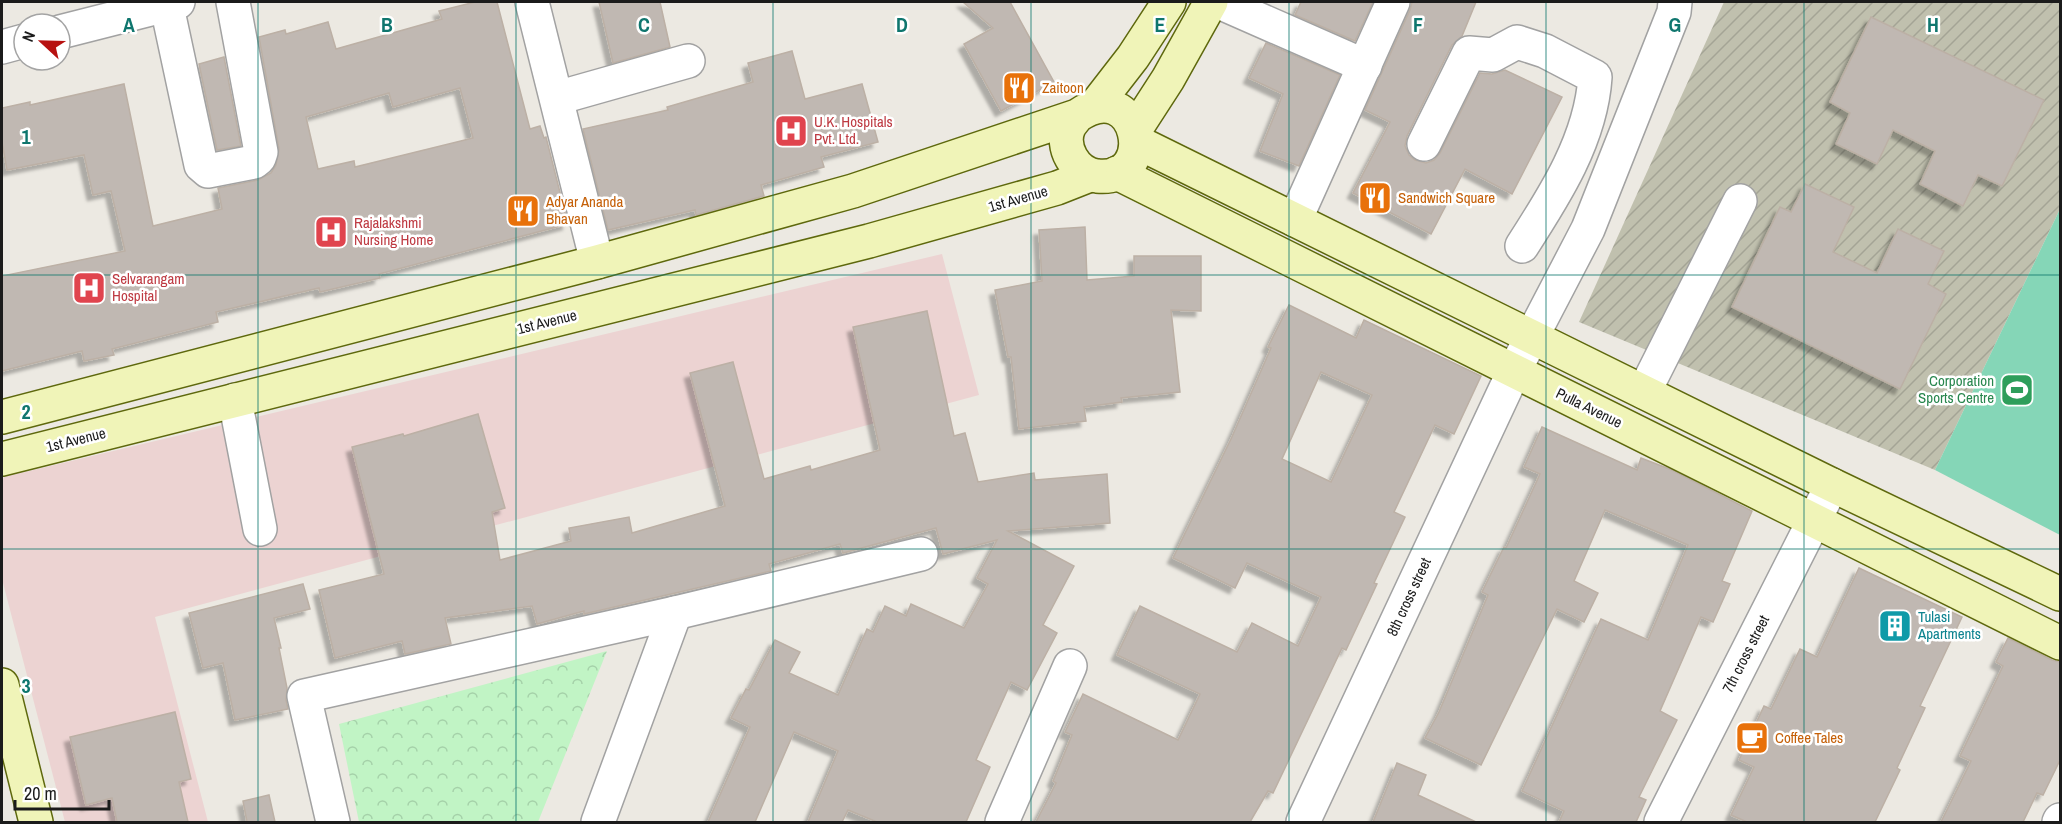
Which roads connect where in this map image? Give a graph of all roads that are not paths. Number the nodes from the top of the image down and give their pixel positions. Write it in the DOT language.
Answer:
graph roads {
  1 [pos="171,2"];
  2 [pos="233,2"];
  3 [pos="532,2"];
  4 [pos="1169,2"];
  5 [pos="1211,2"];
  6 [pos="1219,2"];
  7 [pos="1393,2"];
  8 [pos="1675,2"];
  9 [pos="72,29"];
  10 [pos="688,61"];
  11 [pos="1365,66"];
  12 [pos="557,98"];
  13 [pos="1593,101"];
  14 [pos="1635,109"];
  15 [pos="1086,111"];
  16 [pos="1136,136"];
  17 [pos="1424,144"];
  18 [pos="1104,174"];
  19 [pos="1740,201"];
  20 [pos="1542,215"];
  21 [pos="1295,220"];
  22 [pos="1588,229"];
  23 [pos="1522,246"];
  24 [pos="597,262"];
  25 [pos="1532,337"];
  26 [pos="1514,371"];
  27 [pos="1644,392"];
  28 [pos="235,400"];
  29 [pos="2,417"];
  30 [pos="2,459"];
  31 [pos="1832,485"];
  32 [pos="1813,520"];
  33 [pos="260,529"];
  34 [pos="921,554"];
  35 [pos="2061,594"];
  36 [pos="675,613"];
  37 [pos="2061,643"];
  38 [pos="1070,666"];
  39 [pos="2,685"];
  40 [pos="36,822"];
  41 [pos="333,822"];
  42 [pos="598,822"];
  43 [pos="1002,822"];
  44 [pos="1303,822"];
  45 [pos="1661,822"];
  1 -- 2 [label="street"];
  1 -- 9 [label="street"];
  3 -- 12 [label="street"];
  4 -- 15 [label="main road"];
  5 -- 16 [label="main road"];
  6 -- 11 [label="street"];
  7 -- 11 [label="street"];
  8 -- 14 [label="street, 8th cross street"];
  10 -- 12 [label="street"];
  11 -- 21 [label="street"];
  12 -- 24 [label="street"];
  13 -- 14 [label="street"];
  13 -- 17 [label="street"];
  13 -- 20 [label="street"];
  14 -- 22 [label="street, 8th cross street"];
  15 -- 16 [label="main road"];
  15 -- 18 [label="main road"];
  15 -- 24 [label="main road"];
  16 -- 18 [label="main road"];
  16 -- 21 [label="main road"];
  18 -- 26 [label="main road, Pulla Avenue"];
  18 -- 28 [label="main road, 1st Avenue"];
  19 -- 27 [label="street"];
  20 -- 22 [label="street"];
  20 -- 23 [label="street"];
  21 -- 25 [label="main road"];
  22 -- 25 [label="street, 8th cross street"];
  24 -- 29 [label="main road"];
  25 -- 26 [label="street, 8th cross street"];
  25 -- 27 [label="main road"];
  26 -- 32 [label="main road, Pulla Avenue"];
  26 -- 44 [label="street, 8th cross street"];
  27 -- 31 [label="main road"];
  28 -- 30 [label="main road, 1st Avenue"];
  28 -- 33 [label="street"];
  31 -- 32 [label="street, 7th cross street"];
  31 -- 35 [label="main road"];
  32 -- 37 [label="main road, Pulla Avenue"];
  32 -- 45 [label="street, 7th cross street"];
  34 -- 36 [label="street"];
  36 -- 41 [label="street"];
  36 -- 42 [label="street"];
  38 -- 43 [label="street"];
  39 -- 40 [label="main road"];
}
